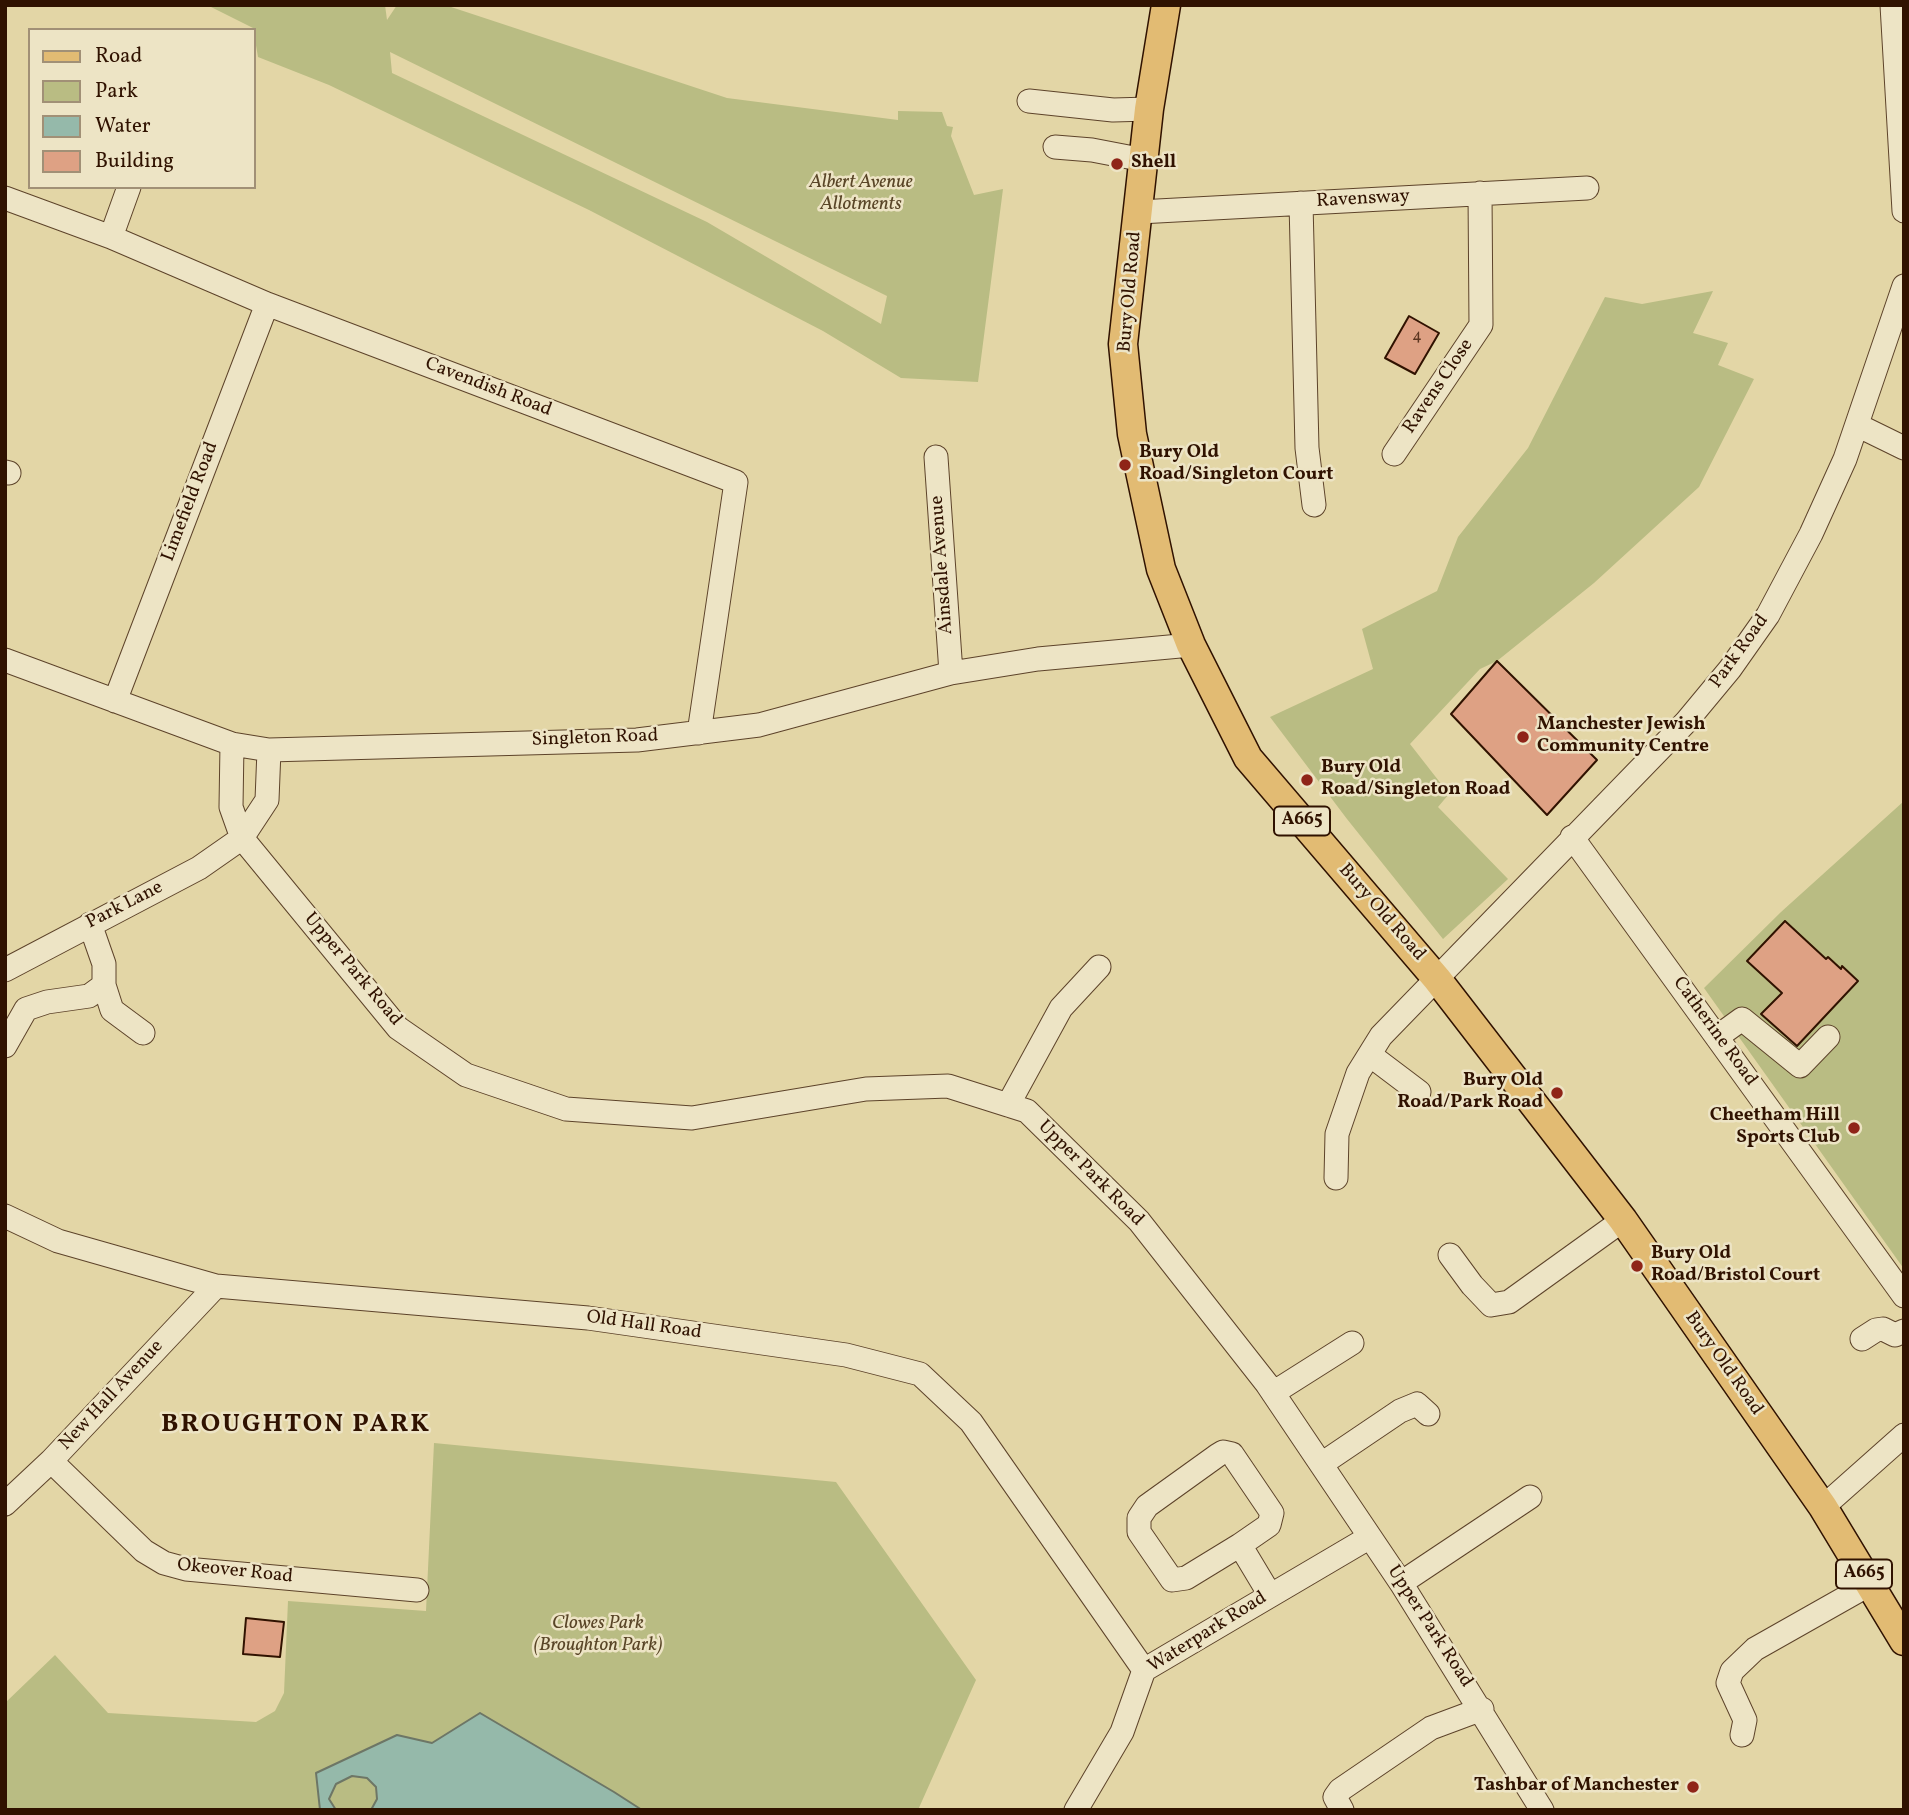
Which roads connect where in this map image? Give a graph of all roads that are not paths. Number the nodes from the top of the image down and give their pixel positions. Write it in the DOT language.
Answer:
graph roads {
  1 [pos="1166,5"];
  2 [pos="1892,5"];
  3 [pos="1029,101"];
  4 [pos="1149,109"];
  5 [pos="1900,117"];
  6 [pos="1055,147"];
  7 [pos="1144,160"];
  8 [pos="1587,188"];
  9 [pos="129,189"];
  10 [pos="1480,193"];
  11 [pos="5,198"];
  12 [pos="1301,203"];
  13 [pos="1904,211"];
  14 [pos="1139,212"];
  15 [pos="111,237"];
  16 [pos="1904,286"];
  17 [pos="267,304"];
  18 [pos="1857,425"];
  19 [pos="1904,448"];
  20 [pos="1394,454"];
  21 [pos="936,457"];
  22 [pos="1314,505"];
  23 [pos="1191,645"];
  24 [pos="5,660"];
  25 [pos="951,673"];
  26 [pos="115,701"];
  27 [pos="699,733"];
  28 [pos="232,744"];
  29 [pos="269,750"];
  30 [pos="1572,837"];
  31 [pos="242,838"];
  32 [pos="90,924"];
  33 [pos="1098,967"];
  34 [pos="5,970"];
  35 [pos="1437,979"];
  36 [pos="104,985"];
  37 [pos="143,1033"];
  38 [pos="1717,1037"];
  39 [pos="1828,1037"];
  40 [pos="5,1046"];
  41 [pos="1370,1055"];
  42 [pos="1419,1092"];
  43 [pos="1008,1105"];
  44 [pos="1336,1178"];
  45 [pos="5,1216"];
  46 [pos="1623,1220"];
  47 [pos="1450,1255"];
  48 [pos="216,1286"];
  49 [pos="1904,1296"];
  50 [pos="1904,1331"];
  51 [pos="1862,1339"];
  52 [pos="1352,1343"];
  53 [pos="1273,1393"];
  54 [pos="1428,1414"];
  55 [pos="1904,1434"];
  56 [pos="51,1461"];
  57 [pos="1322,1463"];
  58 [pos="1530,1497"];
  59 [pos="5,1504"];
  60 [pos="1823,1507"];
  61 [pos="1370,1537"];
  62 [pos="1240,1545"];
  63 [pos="1401,1583"];
  64 [pos="1870,1584"];
  65 [pos="417,1590"];
  66 [pos="1270,1595"];
  67 [pos="1904,1642"];
  68 [pos="1144,1670"];
  69 [pos="1482,1709"];
  70 [pos="1742,1735"];
  71 [pos="1532,1806"];
  72 [pos="1076,1810"];
  73 [pos="1342,1810"];
  1 -- 4 [label="main road, Bury Old Road / A665"];
  2 -- 5 [label="street"];
  3 -- 4 [label="street"];
  4 -- 7 [label="main road, Bury Old Road / A665"];
  5 -- 13 [label="street"];
  6 -- 7 [label="street"];
  7 -- 14 [label="main road, Bury Old Road / A665"];
  8 -- 10 [label="street, Ravensway"];
  9 -- 15 [label="street"];
  10 -- 12 [label="street, Ravensway"];
  10 -- 20 [label="street, Ravens Close"];
  11 -- 15 [label="street, Cavendish Road"];
  12 -- 14 [label="street, Ravensway"];
  12 -- 22 [label="street"];
  14 -- 23 [label="main road, Bury Old Road / A665"];
  15 -- 17 [label="street, Cavendish Road"];
  16 -- 18 [label="street, Park Road"];
  17 -- 26 [label="street, Limefield Road"];
  17 -- 27 [label="street, Cavendish Road"];
  18 -- 19 [label="street"];
  18 -- 30 [label="street, Park Road"];
  21 -- 25 [label="street, Ainsdale Avenue"];
  23 -- 25 [label="street, Singleton Road"];
  23 -- 35 [label="main road, Bury Old Road / A665"];
  24 -- 26 [label="street, Singleton Road"];
  25 -- 27 [label="street, Singleton Road"];
  26 -- 28 [label="street, Singleton Road"];
  27 -- 29 [label="street, Singleton Road"];
  28 -- 29 [label="street, Singleton Road"];
  28 -- 31 [label="street, Upper Park Road"];
  29 -- 31 [label="street"];
  30 -- 35 [label="street, Park Road"];
  30 -- 38 [label="street, Catherine Road"];
  31 -- 32 [label="street, Park Lane"];
  31 -- 43 [label="street, Upper Park Road"];
  32 -- 34 [label="street, Park Lane"];
  32 -- 36 [label="street"];
  33 -- 43 [label="street"];
  35 -- 41 [label="street, Park Road"];
  35 -- 46 [label="main road, Bury Old Road / A665"];
  36 -- 37 [label="street"];
  36 -- 40 [label="street"];
  38 -- 39 [label="street"];
  38 -- 49 [label="street, Catherine Road"];
  41 -- 42 [label="street"];
  41 -- 44 [label="street, Park Road"];
  43 -- 53 [label="street, Upper Park Road"];
  45 -- 48 [label="street, Old Hall Road"];
  46 -- 47 [label="street"];
  46 -- 60 [label="main road, Bury Old Road / A665"];
  48 -- 56 [label="street, New Hall Avenue"];
  48 -- 68 [label="street, Old Hall Road"];
  50 -- 51 [label="street"];
  52 -- 53 [label="street"];
  53 -- 57 [label="street, Upper Park Road"];
  54 -- 57 [label="street"];
  55 -- 60 [label="street"];
  56 -- 59 [label="street, New Hall Avenue"];
  56 -- 65 [label="street, Okeover Road"];
  57 -- 61 [label="street, Upper Park Road"];
  58 -- 63 [label="street"];
  60 -- 64 [label="main road, Bury Old Road / A665"];
  61 -- 63 [label="street, Upper Park Road"];
  61 -- 66 [label="street, Waterpark Road"];
  62 -- 62 [label="street"];
  62 -- 66 [label="street"];
  63 -- 69 [label="street, Upper Park Road"];
  64 -- 67 [label="main road, Bury Old Road / A665"];
  64 -- 70 [label="street"];
  66 -- 68 [label="street, Waterpark Road"];
  68 -- 72 [label="street, Waterpark Road"];
  69 -- 71 [label="street, Upper Park Road"];
  69 -- 73 [label="street"];
}
